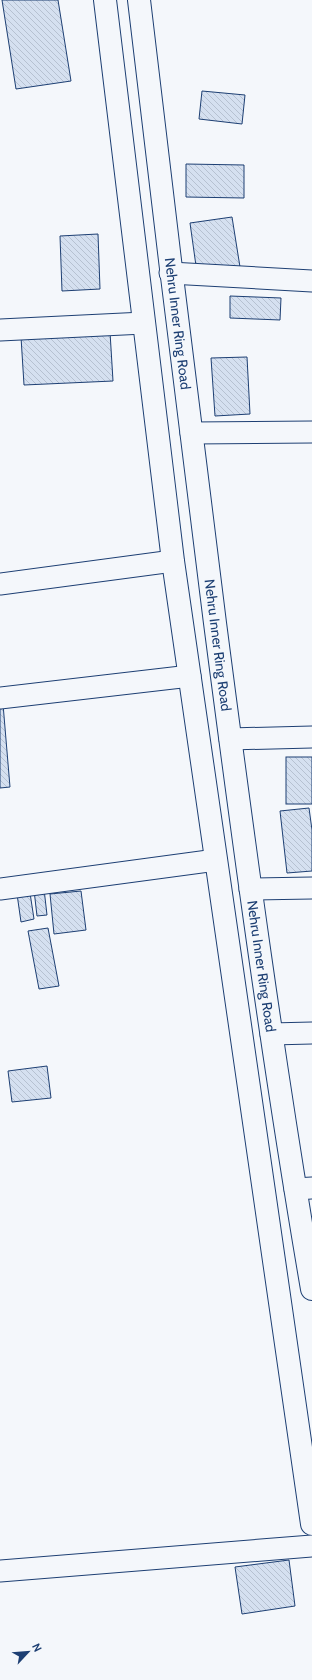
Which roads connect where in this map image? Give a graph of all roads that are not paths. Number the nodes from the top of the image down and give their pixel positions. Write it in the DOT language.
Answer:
graph roads {
  1 [pos="105,0"];
  2 [pos="139,0"];
  3 [pos="170,273"];
  4 [pos="312,281"];
  5 [pos="144,323"];
  6 [pos="0,330"];
  7 [pos="312,432"];
  8 [pos="191,433"];
  9 [pos="173,561"];
  10 [pos="0,584"];
  11 [pos="190,676"];
  12 [pos="0,698"];
  13 [pos="312,737"];
  14 [pos="230,739"];
  15 [pos="216,860"];
  16 [pos="0,888"];
  17 [pos="312,888"];
  18 [pos="250,889"];
  19 [pos="312,1033"];
  20 [pos="271,1034"];
  21 [pos="303,1188"];
  22 [pos="312,1289"];
  23 [pos="312,1524"];
  24 [pos="312,1546"];
  25 [pos="0,1571"];
  1 -- 5 [label="main road"];
  2 -- 3 [label="main road, Nehru Inner Ring Road"];
  3 -- 4 [label="street"];
  3 -- 8 [label="main road, Nehru Inner Ring Road"];
  5 -- 6 [label="street"];
  5 -- 9 [label="main road"];
  7 -- 8 [label="street"];
  8 -- 14 [label="main road, Nehru Inner Ring Road"];
  9 -- 10 [label="street"];
  9 -- 11 [label="main road"];
  11 -- 12 [label="street"];
  11 -- 15 [label="main road"];
  13 -- 14 [label="street"];
  14 -- 18 [label="main road, Nehru Inner Ring Road"];
  15 -- 16 [label="street"];
  15 -- 23 [label="main road"];
  17 -- 18 [label="street"];
  18 -- 20 [label="main road, Nehru Inner Ring Road"];
  19 -- 20 [label="street"];
  20 -- 21 [label="main road, Nehru Inner Ring Road"];
  21 -- 22 [label="main road, Nehru Inner Ring Road"];
  24 -- 25 [label="street"];
}
